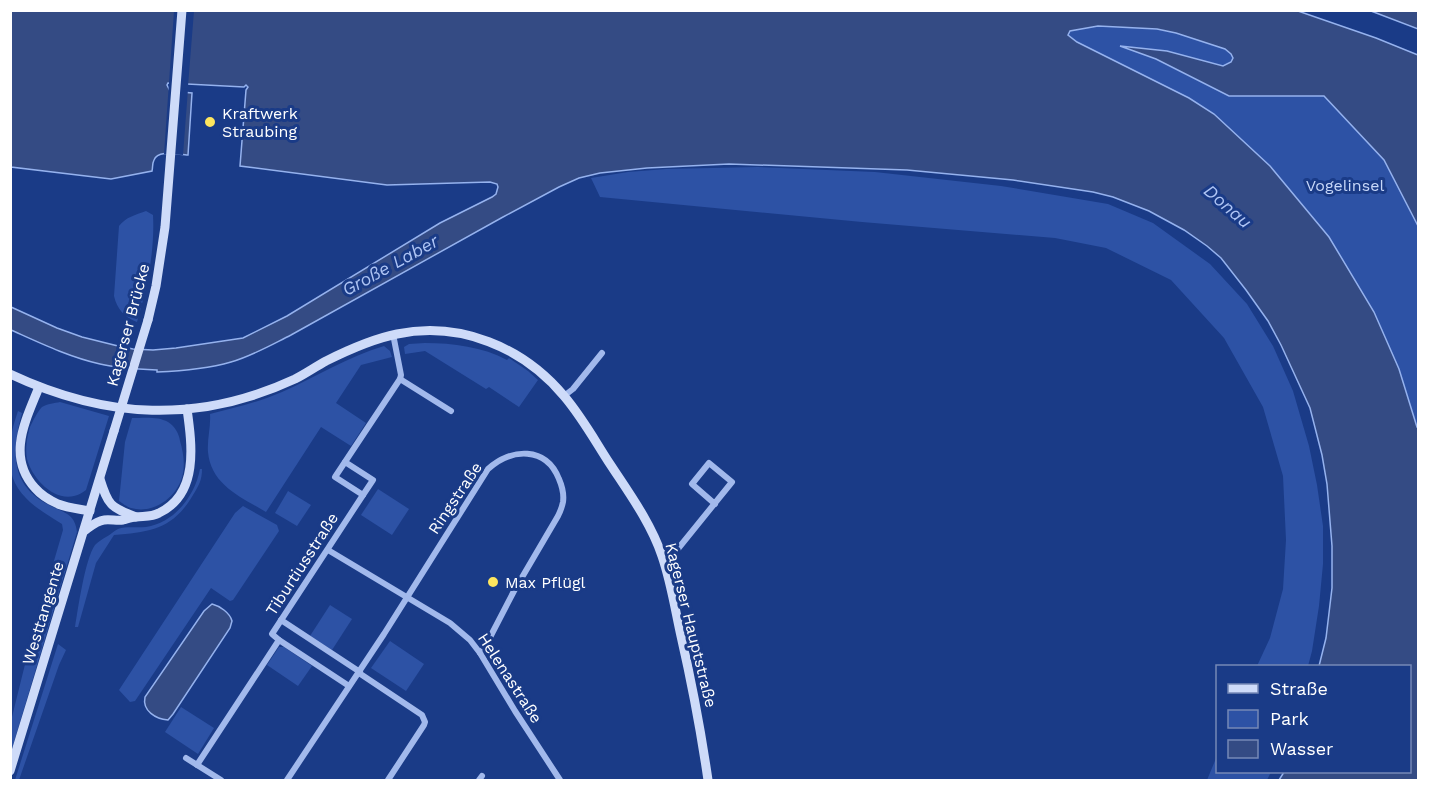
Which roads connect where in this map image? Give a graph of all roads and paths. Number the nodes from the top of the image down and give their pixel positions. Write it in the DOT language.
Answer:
graph roads {
  1 [pos="182,10"];
  2 [pos="393,334"];
  3 [pos="602,353"];
  4 [pos="10,374"];
  5 [pos="400,378"];
  6 [pos="39,387"];
  7 [pos="564,396"];
  8 [pos="187,409"];
  9 [pos="451,411"];
  10 [pos="345,462"];
  11 [pos="100,479"];
  12 [pos="363,495"];
  13 [pos="715,504"];
  14 [pos="90,511"];
  15 [pos="136,517"];
  16 [pos="84,531"];
  17 [pos="328,550"];
  18 [pos="662,555"];
  19 [pos="406,597"];
  20 [pos="281,620"];
  21 [pos="279,640"];
  22 [pos="480,653"];
  23 [pos="359,673"];
  24 [pos="349,686"];
  25 [pos="186,758"];
  26 [pos="197,765"];
  27 [pos="10,771"];
  28 [pos="221,780"];
  29 [pos="287,780"];
  30 [pos="388,780"];
  31 [pos="560,780"];
  32 [pos="708,780"];
  1 -- 11 [label="main road, Kagerser Brücke, bridge"];
  2 -- 5 [label="street"];
  2 -- 7 [label="main road, Kagerser Hauptstraße"];
  2 -- 8 [label="main road, Kagerser Hauptstraße"];
  3 -- 7 [label="street"];
  4 -- 6 [label="main road, Kagerser Hauptstraße"];
  5 -- 9 [label="street"];
  5 -- 10 [label="street"];
  6 -- 8 [label="main road, Kagerser Hauptstraße"];
  6 -- 14 [label="main road"];
  7 -- 18 [label="main road, Kagerser Hauptstraße"];
  8 -- 15 [label="main road"];
  10 -- 12 [label="street"];
  10 -- 12 [label="street"];
  11 -- 14 [label="main road, Westtangente"];
  11 -- 15 [label="main road"];
  12 -- 17 [label="street, Tiburtiusstraße"];
  13 -- 13 [label="street"];
  13 -- 18 [label="street"];
  14 -- 16 [label="main road, Westtangente"];
  15 -- 16 [label="main road"];
  16 -- 27 [label="main road, Westtangente"];
  17 -- 19 [label="street, Helenastraße"];
  17 -- 20 [label="street, Tiburtiusstraße"];
  18 -- 32 [label="main road, Kagerser Hauptstraße"];
  19 -- 22 [label="street, Helenastraße"];
  19 -- 22 [label="street, Ringstraße"];
  19 -- 23 [label="street, Ringstraße"];
  20 -- 21 [label="street, Tiburtiusstraße"];
  20 -- 23 [label="street"];
  21 -- 24 [label="street"];
  21 -- 26 [label="street, Tiburtiusstraße"];
  22 -- 31 [label="street, Helenastraße"];
  23 -- 24 [label="street, Ringstraße"];
  23 -- 30 [label="street"];
  24 -- 29 [label="street, Ringstraße"];
  25 -- 26 [label="street"];
  26 -- 28 [label="street"];
}
